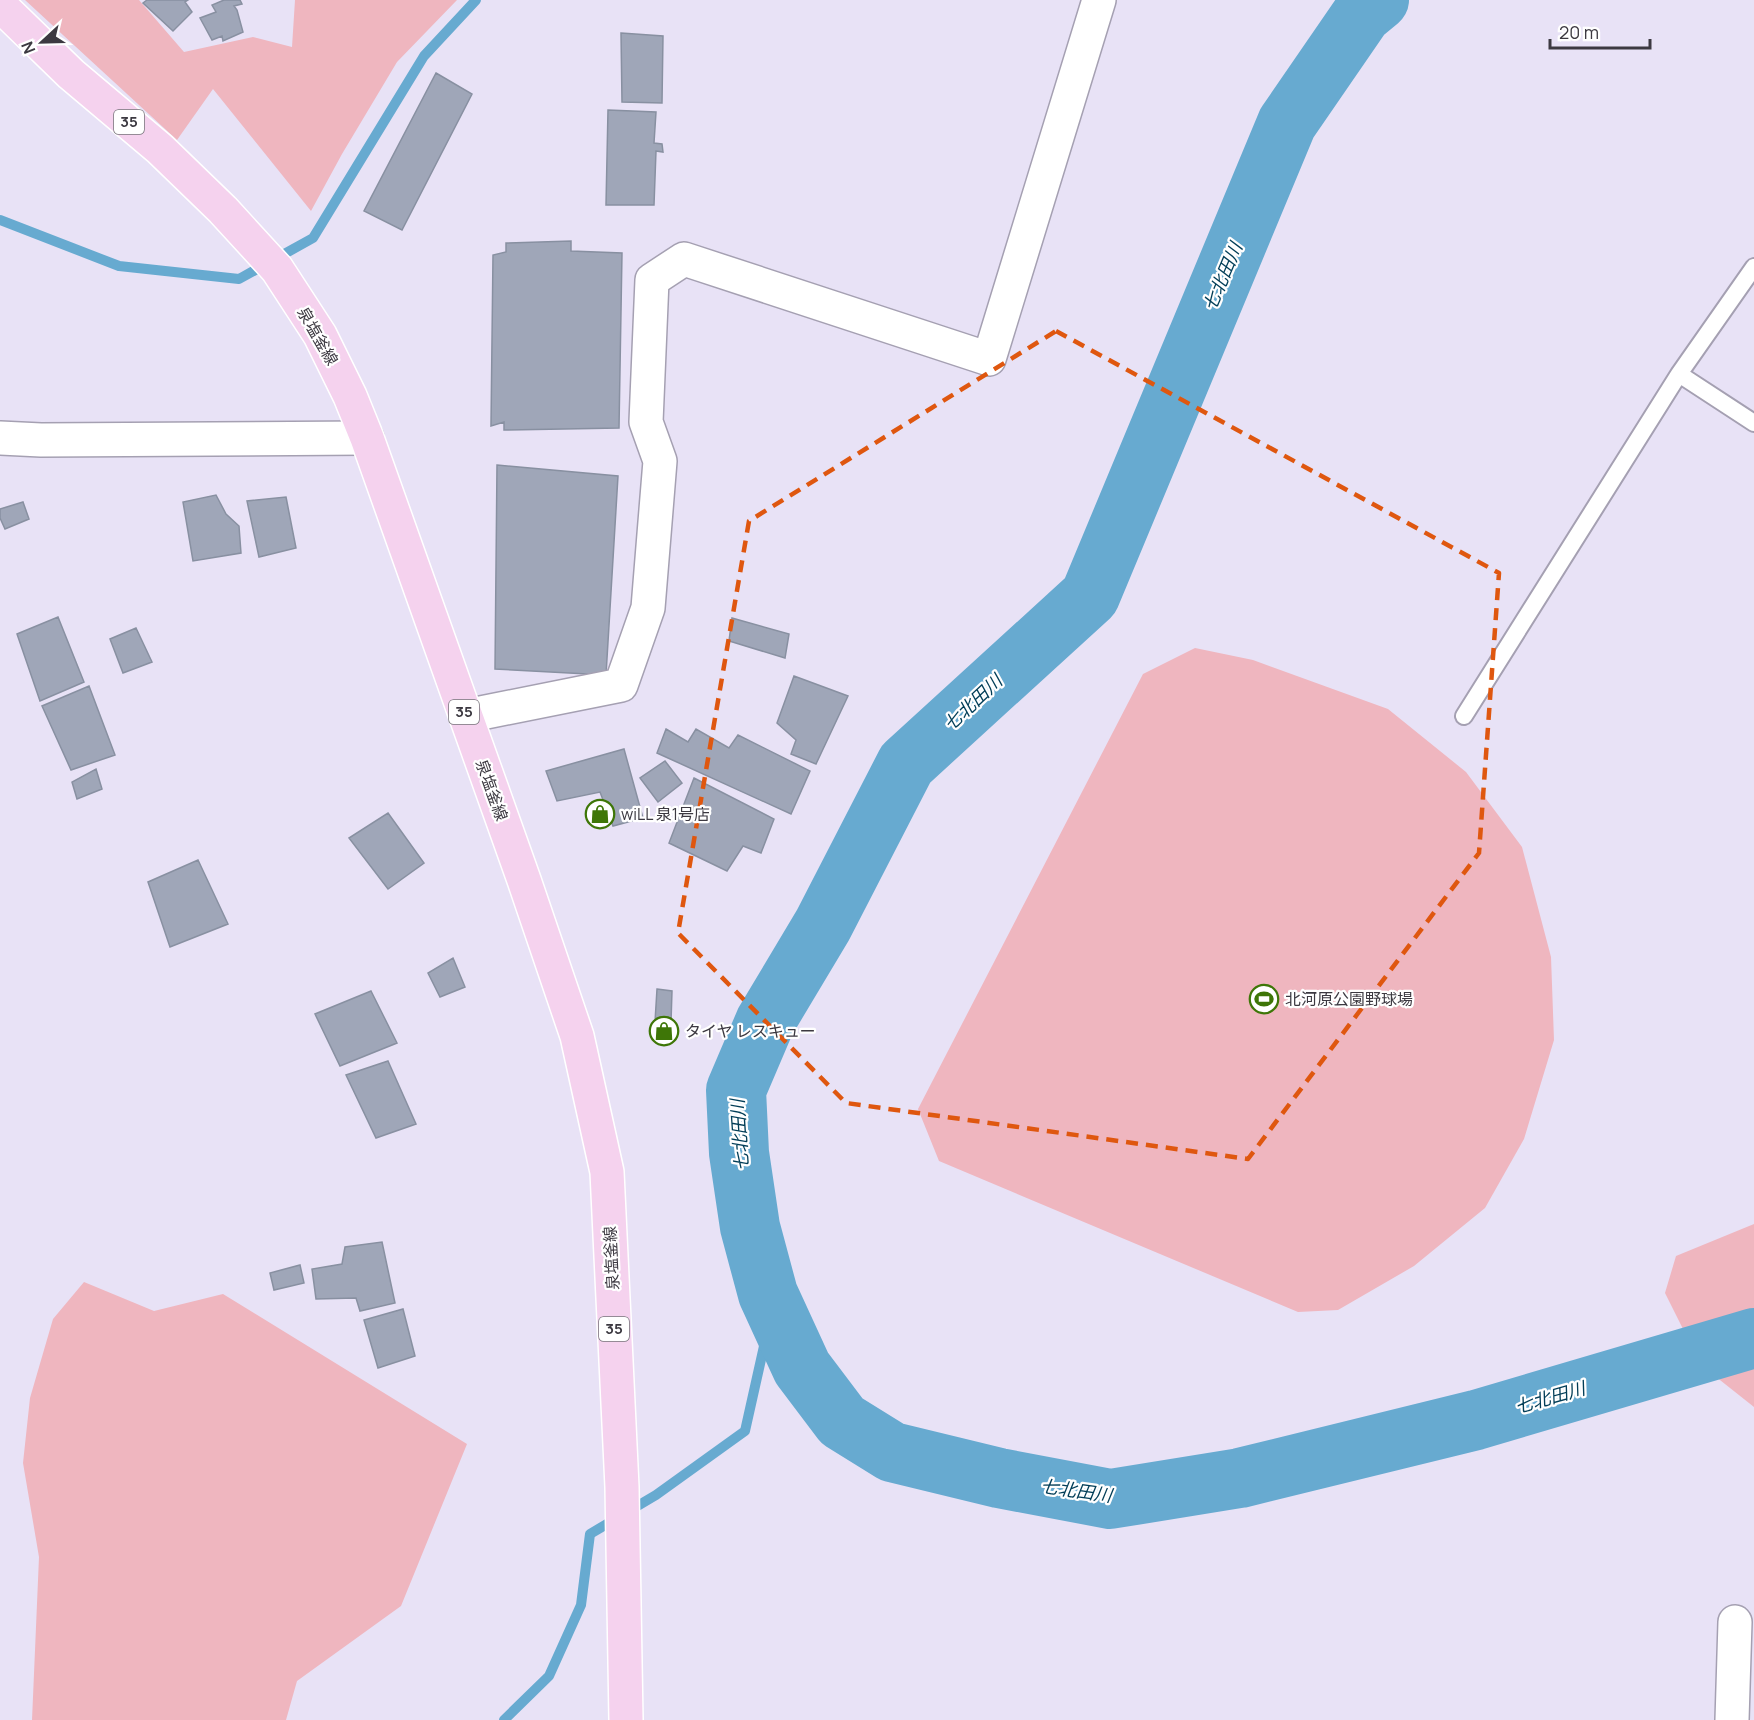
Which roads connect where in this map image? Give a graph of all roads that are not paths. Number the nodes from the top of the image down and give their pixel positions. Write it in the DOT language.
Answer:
graph roads {
  1 [pos="1100,0"];
  2 [pos="0,5"];
  3 [pos="1754,267"];
  4 [pos="1679,374"];
  5 [pos="1754,423"];
  6 [pos="0,438"];
  7 [pos="367,438"];
  8 [pos="466,716"];
  9 [pos="1464,716"];
  10 [pos="1735,1622"];
  11 [pos="626,1720"];
  12 [pos="1732,1720"];
  1 -- 8 [label="street"];
  2 -- 7 [label="main road, 泉塩釜線 / 35"];
  3 -- 4 [label="lane"];
  4 -- 5 [label="lane"];
  4 -- 9 [label="lane"];
  6 -- 7 [label="street"];
  7 -- 8 [label="main road, 泉塩釜線 / 35"];
  8 -- 11 [label="main road, 泉塩釜線 / 35"];
  10 -- 12 [label="street"];
}
